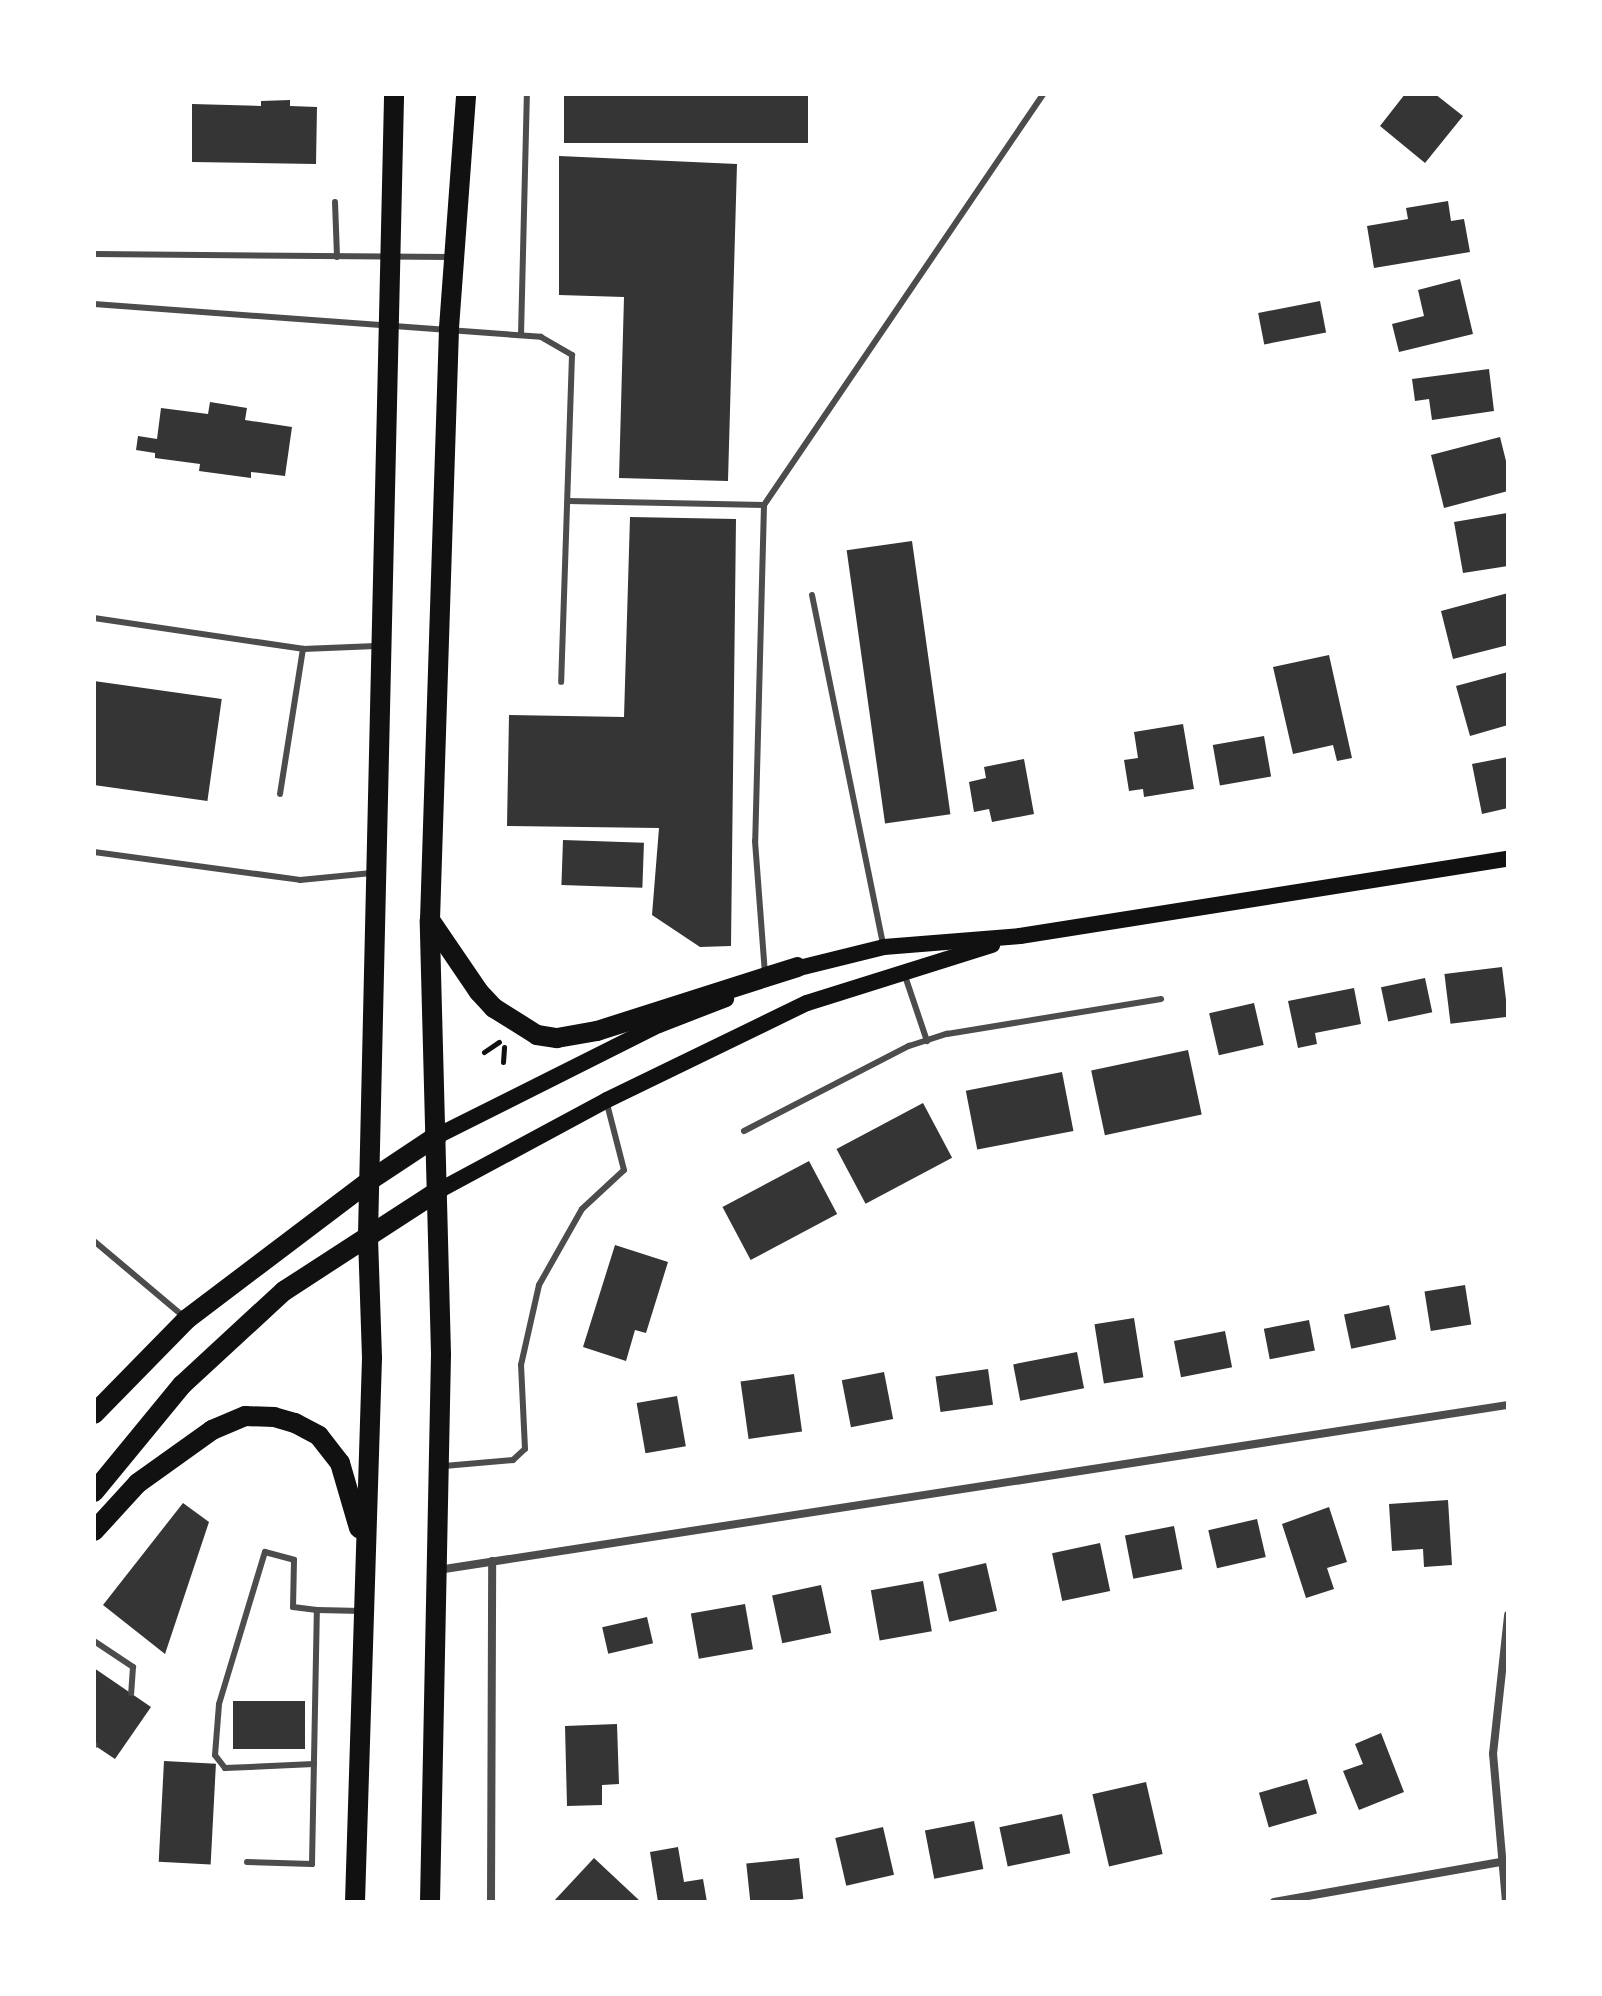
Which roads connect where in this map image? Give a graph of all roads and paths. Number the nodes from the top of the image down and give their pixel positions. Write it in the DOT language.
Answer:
graph roads {
  1 [pos="394,94"];
  2 [pos="466,94"];
  3 [pos="527,94"];
  4 [pos="1043,94"];
  5 [pos="335,202"];
  6 [pos="94,254"];
  7 [pos="337,257"];
  8 [pos="391,257"];
  9 [pos="454,257"];
  10 [pos="94,304"];
  11 [pos="389,325"];
  12 [pos="449,328"];
  13 [pos="521,335"];
  14 [pos="568,501"];
  15 [pos="764,505"];
  16 [pos="812,595"];
  17 [pos="94,618"];
  18 [pos="380,646"];
  19 [pos="303,649"];
  20 [pos="561,682"];
  21 [pos="280,794"];
  22 [pos="94,852"];
  23 [pos="1508,859"];
  24 [pos="378,873"];
  25 [pos="430,920"];
  26 [pos="1020,936"];
  27 [pos="884,947"];
  28 [pos="797,967"];
  29 [pos="904,973"];
  30 [pos="765,977"];
  31 [pos="1161,999"];
  32 [pos="927,1041"];
  33 [pos="607,1100"];
  34 [pos="744,1131"];
  35 [pos="437,1136"];
  36 [pos="372,1179"];
  37 [pos="438,1191"];
  38 [pos="368,1235"];
  39 [pos="94,1241"];
  40 [pos="187,1319"];
  41 [pos="1508,1405"];
  42 [pos="94,1414"];
  43 [pos="439,1467"];
  44 [pos="94,1492"];
  45 [pos="94,1531"];
  46 [pos="365,1547"];
  47 [pos="492,1561"];
  48 [pos="437,1570"];
  49 [pos="317,1610"];
  50 [pos="362,1611"];
  51 [pos="1508,1615"];
  52 [pos="94,1641"];
  53 [pos="131,1693"];
  54 [pos="314,1764"];
  55 [pos="247,1862"];
  56 [pos="1500,1862"];
  57 [pos="355,1902"];
  58 [pos="430,1902"];
  59 [pos="491,1902"];
  60 [pos="1274,1902"];
  61 [pos="1506,1902"];
  1 -- 8 [label="main road"];
  2 -- 9 [label="main road"];
  3 -- 13 [label="lane"];
  4 -- 15 [label="lane"];
  5 -- 7 [label="lane"];
  6 -- 7 [label="lane"];
  7 -- 8 [label="lane"];
  8 -- 9 [label="lane"];
  8 -- 11 [label="main road"];
  9 -- 12 [label="main road"];
  10 -- 11 [label="lane"];
  11 -- 12 [label="lane"];
  11 -- 18 [label="main road"];
  12 -- 13 [label="lane"];
  12 -- 25 [label="main road"];
  13 -- 14 [label="lane"];
  14 -- 15 [label="lane"];
  14 -- 20 [label="lane"];
  15 -- 30 [label="lane"];
  16 -- 27 [label="lane"];
  17 -- 19 [label="lane"];
  18 -- 19 [label="lane"];
  18 -- 24 [label="main road"];
  19 -- 21 [label="lane"];
  22 -- 24 [label="lane"];
  23 -- 26 [label="main road"];
  24 -- 36 [label="main road"];
  25 -- 30 [label="main road"];
  25 -- 35 [label="main road"];
  26 -- 27 [label="main road"];
  26 -- 29 [label="main road"];
  27 -- 28 [label="main road"];
  28 -- 30 [label="main road"];
  28 -- 35 [label="main road"];
  29 -- 32 [label="lane"];
  29 -- 33 [label="main road"];
  31 -- 32 [label="lane"];
  32 -- 34 [label="lane"];
  33 -- 37 [label="main road"];
  33 -- 43 [label="lane"];
  35 -- 36 [label="main road"];
  35 -- 37 [label="main road"];
  36 -- 38 [label="main road"];
  36 -- 40 [label="main road"];
  37 -- 38 [label="main road"];
  37 -- 43 [label="main road"];
  38 -- 44 [label="main road"];
  38 -- 46 [label="main road"];
  39 -- 40 [label="lane"];
  40 -- 42 [label="main road"];
  41 -- 47 [label="street"];
  43 -- 48 [label="main road"];
  45 -- 46 [label="main road"];
  46 -- 50 [label="main road"];
  47 -- 48 [label="street"];
  47 -- 59 [label="street"];
  48 -- 58 [label="main road"];
  49 -- 50 [label="lane"];
  49 -- 54 [label="lane"];
  49 -- 54 [label="lane"];
  50 -- 57 [label="main road"];
  51 -- 56 [label="street"];
  52 -- 53 [label="lane"];
  54 -- 55 [label="lane"];
  56 -- 60 [label="street"];
  56 -- 61 [label="street"];
}
